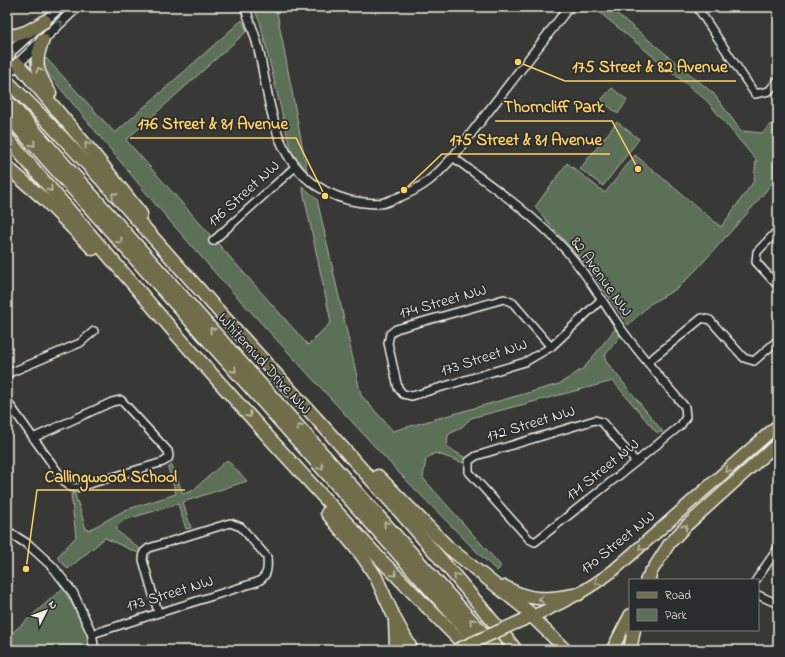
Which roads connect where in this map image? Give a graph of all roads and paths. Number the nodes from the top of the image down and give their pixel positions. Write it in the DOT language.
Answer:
graph roads {
  1 [pos="60,7"];
  2 [pos="77,7"];
  3 [pos="245,7"];
  4 [pos="569,7"];
  5 [pos="697,7"];
  6 [pos="45,21"];
  7 [pos="7,35"];
  8 [pos="43,40"];
  9 [pos="8,54"];
  10 [pos="11,72"];
  11 [pos="778,80"];
  12 [pos="7,100"];
  13 [pos="7,115"];
  14 [pos="72,128"];
  15 [pos="7,138"];
  16 [pos="453,157"];
  17 [pos="7,167"];
  18 [pos="295,167"];
  19 [pos="778,230"];
  20 [pos="213,241"];
  21 [pos="778,286"];
  22 [pos="602,299"];
  23 [pos="225,318"];
  24 [pos="94,331"];
  25 [pos="176,334"];
  26 [pos="778,340"];
  27 [pos="551,347"];
  28 [pos="648,362"];
  29 [pos="7,374"];
  30 [pos="403,394"];
  31 [pos="7,401"];
  32 [pos="686,417"];
  33 [pos="321,424"];
  34 [pos="778,425"];
  35 [pos="33,438"];
  36 [pos="273,442"];
  37 [pos="778,443"];
  38 [pos="636,462"];
  39 [pos="7,532"];
  40 [pos="535,542"];
  41 [pos="778,548"];
  42 [pos="480,572"];
  43 [pos="648,578"];
  44 [pos="757,579"];
  45 [pos="579,594"];
  46 [pos="759,595"];
  47 [pos="778,604"];
  48 [pos="158,612"];
  49 [pos="629,617"];
  50 [pos="527,618"];
  51 [pos="395,619"];
  52 [pos="634,631"];
  53 [pos="92,634"];
  54 [pos="94,650"];
  55 [pos="396,650"];
  56 [pos="412,650"];
  57 [pos="456,650"];
  58 [pos="469,650"];
  59 [pos="484,650"];
  60 [pos="498,650"];
  61 [pos="516,650"];
  62 [pos="566,650"];
  63 [pos="612,650"];
  64 [pos="630,650"];
  1 -- 6 [label="main road"];
  8 -- 2 [label="main road, one-way"];
  3 -- 18 [label="street"];
  4 -- 16 [label="street"];
  5 -- 11 [label="street"];
  6 -- 7 [label="highway"];
  6 -- 9 [label="main road"];
  8 -- 10 [label="main road"];
  14 -- 8 [label="highway, one-way"];
  9 -- 10 [label="main road"];
  10 -- 14 [label="highway"];
  23 -- 10 [label="highway, one-way"];
  60 -- 12 [label="highway, Whitemud Drive NW, one-way"];
  13 -- 59 [label="highway, Whitemud Drive NW, one-way"];
  23 -- 14 [label="highway, one-way"];
  15 -- 25 [label="highway, one-way"];
  16 -- 18 [label="street"];
  16 -- 22 [label="street, 82 Avenue NW"];
  17 -- 25 [label="highway"];
  18 -- 20 [label="street, 176 Street NW"];
  19 -- 21 [label="street"];
  22 -- 27 [label="street, 173 Street NW"];
  22 -- 28 [label="street, 82 Avenue NW"];
  23 -- 33 [label="highway"];
  24 -- 29 [label="street"];
  25 -- 36 [label="highway, one-way"];
  26 -- 28 [label="street"];
  27 -- 30 [label="street, 173 Street NW"];
  27 -- 30 [label="street, 174 Street NW"];
  28 -- 32 [label="street, 82 Avenue NW"];
  31 -- 35 [label="street"];
  32 -- 38 [label="street, 171 Street NW"];
  33 -- 42 [label="highway"];
  61 -- 33 [label="highway, one-way"];
  34 -- 45 [label="main road, 170 Street NW, one-way"];
  35 -- 35 [label="street"];
  36 -- 51 [label="highway"];
  36 -- 58 [label="highway, one-way"];
  43 -- 37 [label="main road, 170 Street NW, one-way"];
  38 -- 40 [label="street, 171 Street NW"];
  38 -- 40 [label="street, 172 Street NW"];
  39 -- 53 [label="street"];
  41 -- 44 [label="street"];
  45 -- 42 [label="highway, one-way"];
  42 -- 50 [label="highway"];
  45 -- 50 [label="main road, 170 Street NW"];
  46 -- 47 [label="street"];
  48 -- 48 [label="street, 173 Street NW"];
  48 -- 53 [label="street, 173 Street NW"];
  49 -- 63 [label="main road"];
  50 -- 57 [label="main road, 170 Street NW, bridge"];
  50 -- 62 [label="main road"];
  51 -- 55 [label="highway"];
  51 -- 56 [label="highway"];
  52 -- 64 [label="highway"];
  53 -- 54 [label="street"];
}
